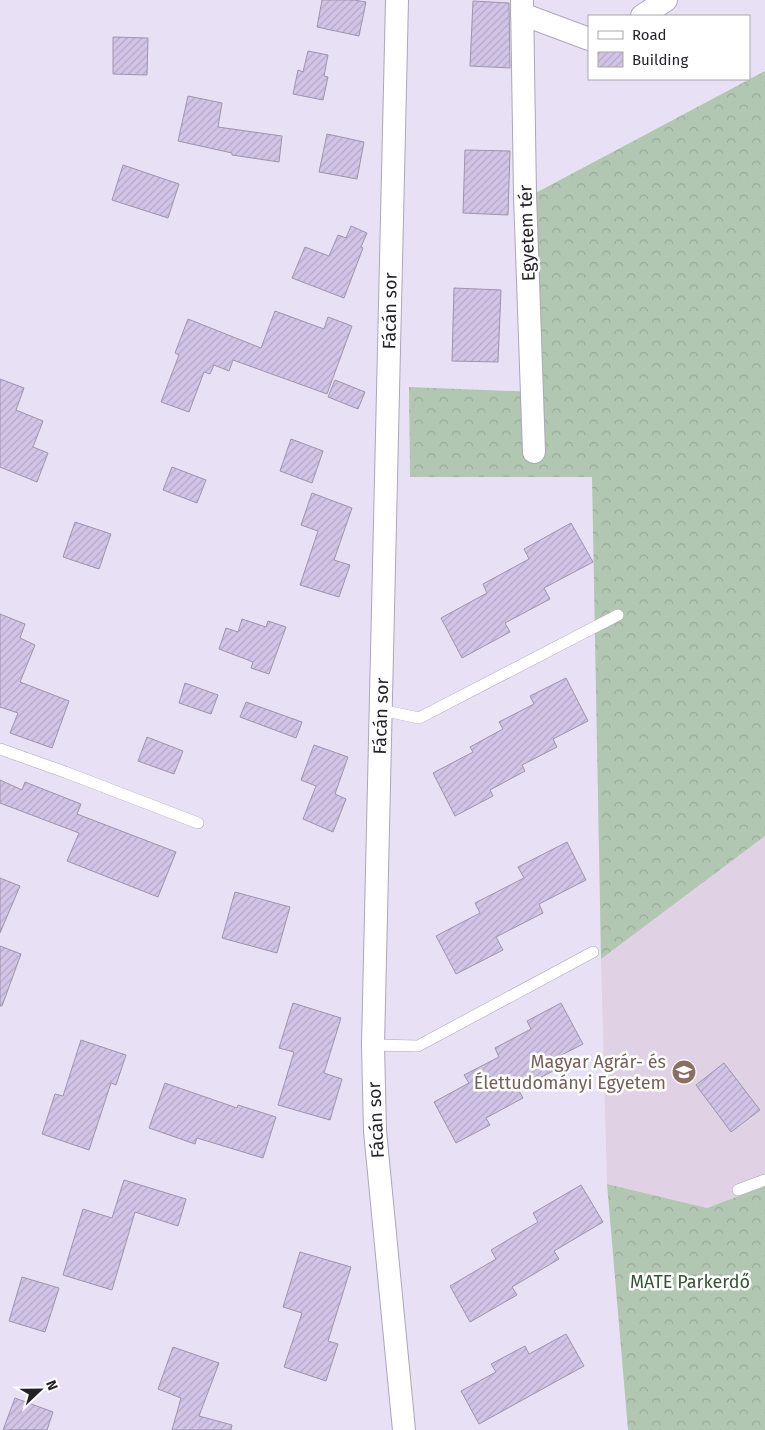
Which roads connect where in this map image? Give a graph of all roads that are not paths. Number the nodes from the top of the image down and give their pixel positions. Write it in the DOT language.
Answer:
graph roads {
  1 [pos="397,0"];
  2 [pos="666,0"];
  3 [pos="522,7"];
  4 [pos="644,15"];
  5 [pos="588,40"];
  6 [pos="534,452"];
  7 [pos="618,615"];
  8 [pos="381,710"];
  9 [pos="0,749"];
  10 [pos="198,823"];
  11 [pos="593,952"];
  12 [pos="373,1045"];
  13 [pos="765,1180"];
  14 [pos="738,1190"];
  15 [pos="404,1430"];
  1 -- 8 [label="street, Fácán sor"];
  2 -- 4 [label="street"];
  3 -- 5 [label="street, Egyetem tér"];
  3 -- 6 [label="street, Egyetem tér"];
  7 -- 8 [label="lane"];
  8 -- 12 [label="street, Fácán sor"];
  9 -- 10 [label="lane"];
  11 -- 12 [label="lane"];
  12 -- 15 [label="street, Fácán sor"];
  13 -- 14 [label="lane"];
}
